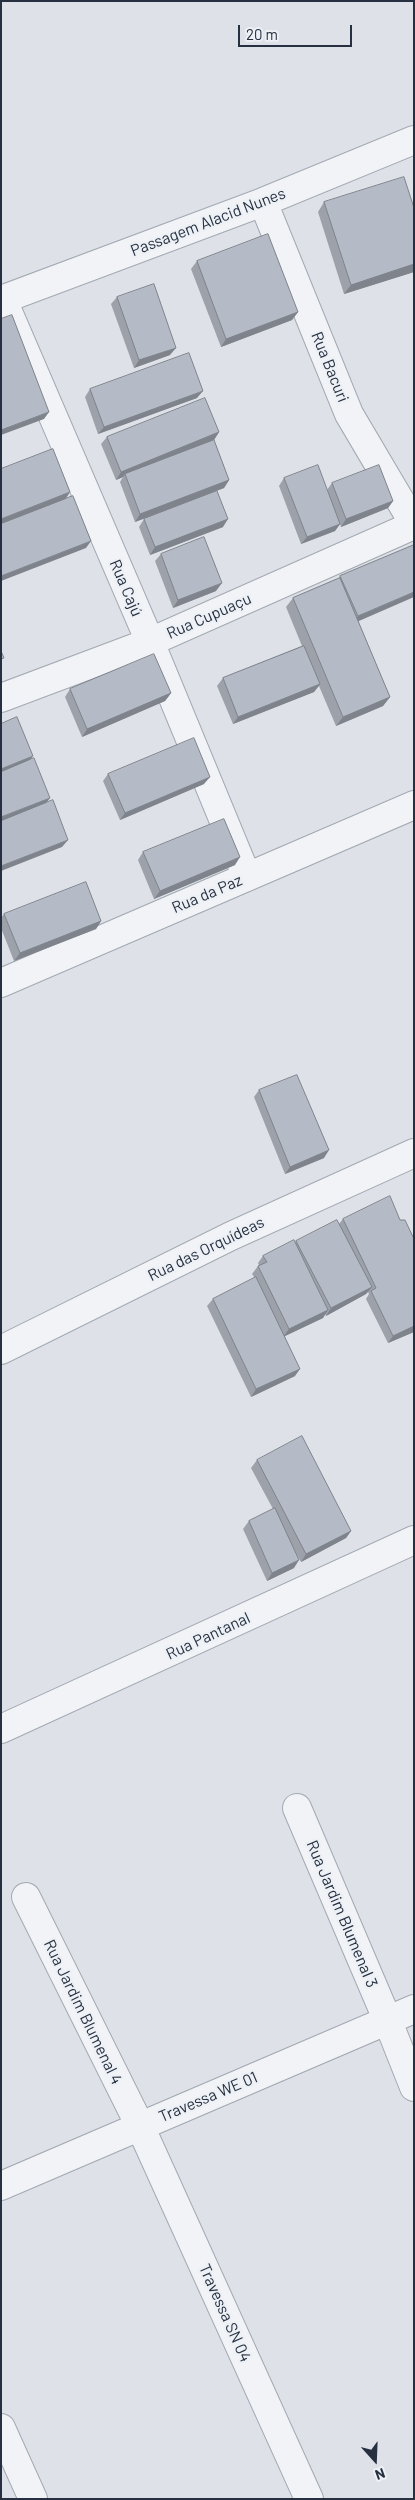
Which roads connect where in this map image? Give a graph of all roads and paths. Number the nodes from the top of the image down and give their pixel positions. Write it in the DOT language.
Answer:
graph roads {
  1 [pos="414,140"];
  2 [pos="263,202"];
  3 [pos="2,300"];
  4 [pos="414,524"];
  5 [pos="150,642"];
  6 [pos="1,698"];
  7 [pos="414,805"];
  8 [pos="247,876"];
  9 [pos="1,983"];
  10 [pos="414,1153"];
  11 [pos="1,1350"];
  12 [pos="414,1540"];
  13 [pos="1,1729"];
  14 [pos="297,1808"];
  15 [pos="26,1897"];
  16 [pos="414,2009"];
  17 [pos="388,2019"];
  18 [pos="414,2087"];
  19 [pos="140,2126"];
  20 [pos="1,2186"];
  21 [pos="1,2428"];
  22 [pos="33,2499"];
  23 [pos="310,2499"];
  1 -- 2 [label="street, Passagem Alacid Nunes"];
  2 -- 3 [label="street, Passagem Alacid Nunes"];
  2 -- 4 [label="street, Rua Bacuri"];
  3 -- 5 [label="street, Rua Cajú"];
  4 -- 5 [label="street, Rua Cupuaçu"];
  5 -- 6 [label="street, Rua Cupuaçu"];
  5 -- 8 [label="street, Rua Cajú"];
  7 -- 8 [label="street, Rua da Paz"];
  8 -- 9 [label="street, Rua da Paz"];
  10 -- 11 [label="street, Rua das Orquídeas"];
  12 -- 13 [label="street, Rua Pantanal"];
  14 -- 17 [label="street, Rua Jardim Blumenal 3"];
  15 -- 19 [label="street, Rua Jardim Blumenal 4"];
  16 -- 17 [label="street, Travessa WE 01"];
  17 -- 18 [label="street, Rua Jardim Blumenal 3"];
  17 -- 19 [label="street, Travessa WE 01"];
  19 -- 20 [label="street, Travessa WE 01"];
  19 -- 23 [label="street, Travessa SN 04"];
  21 -- 22 [label="street"];
}
